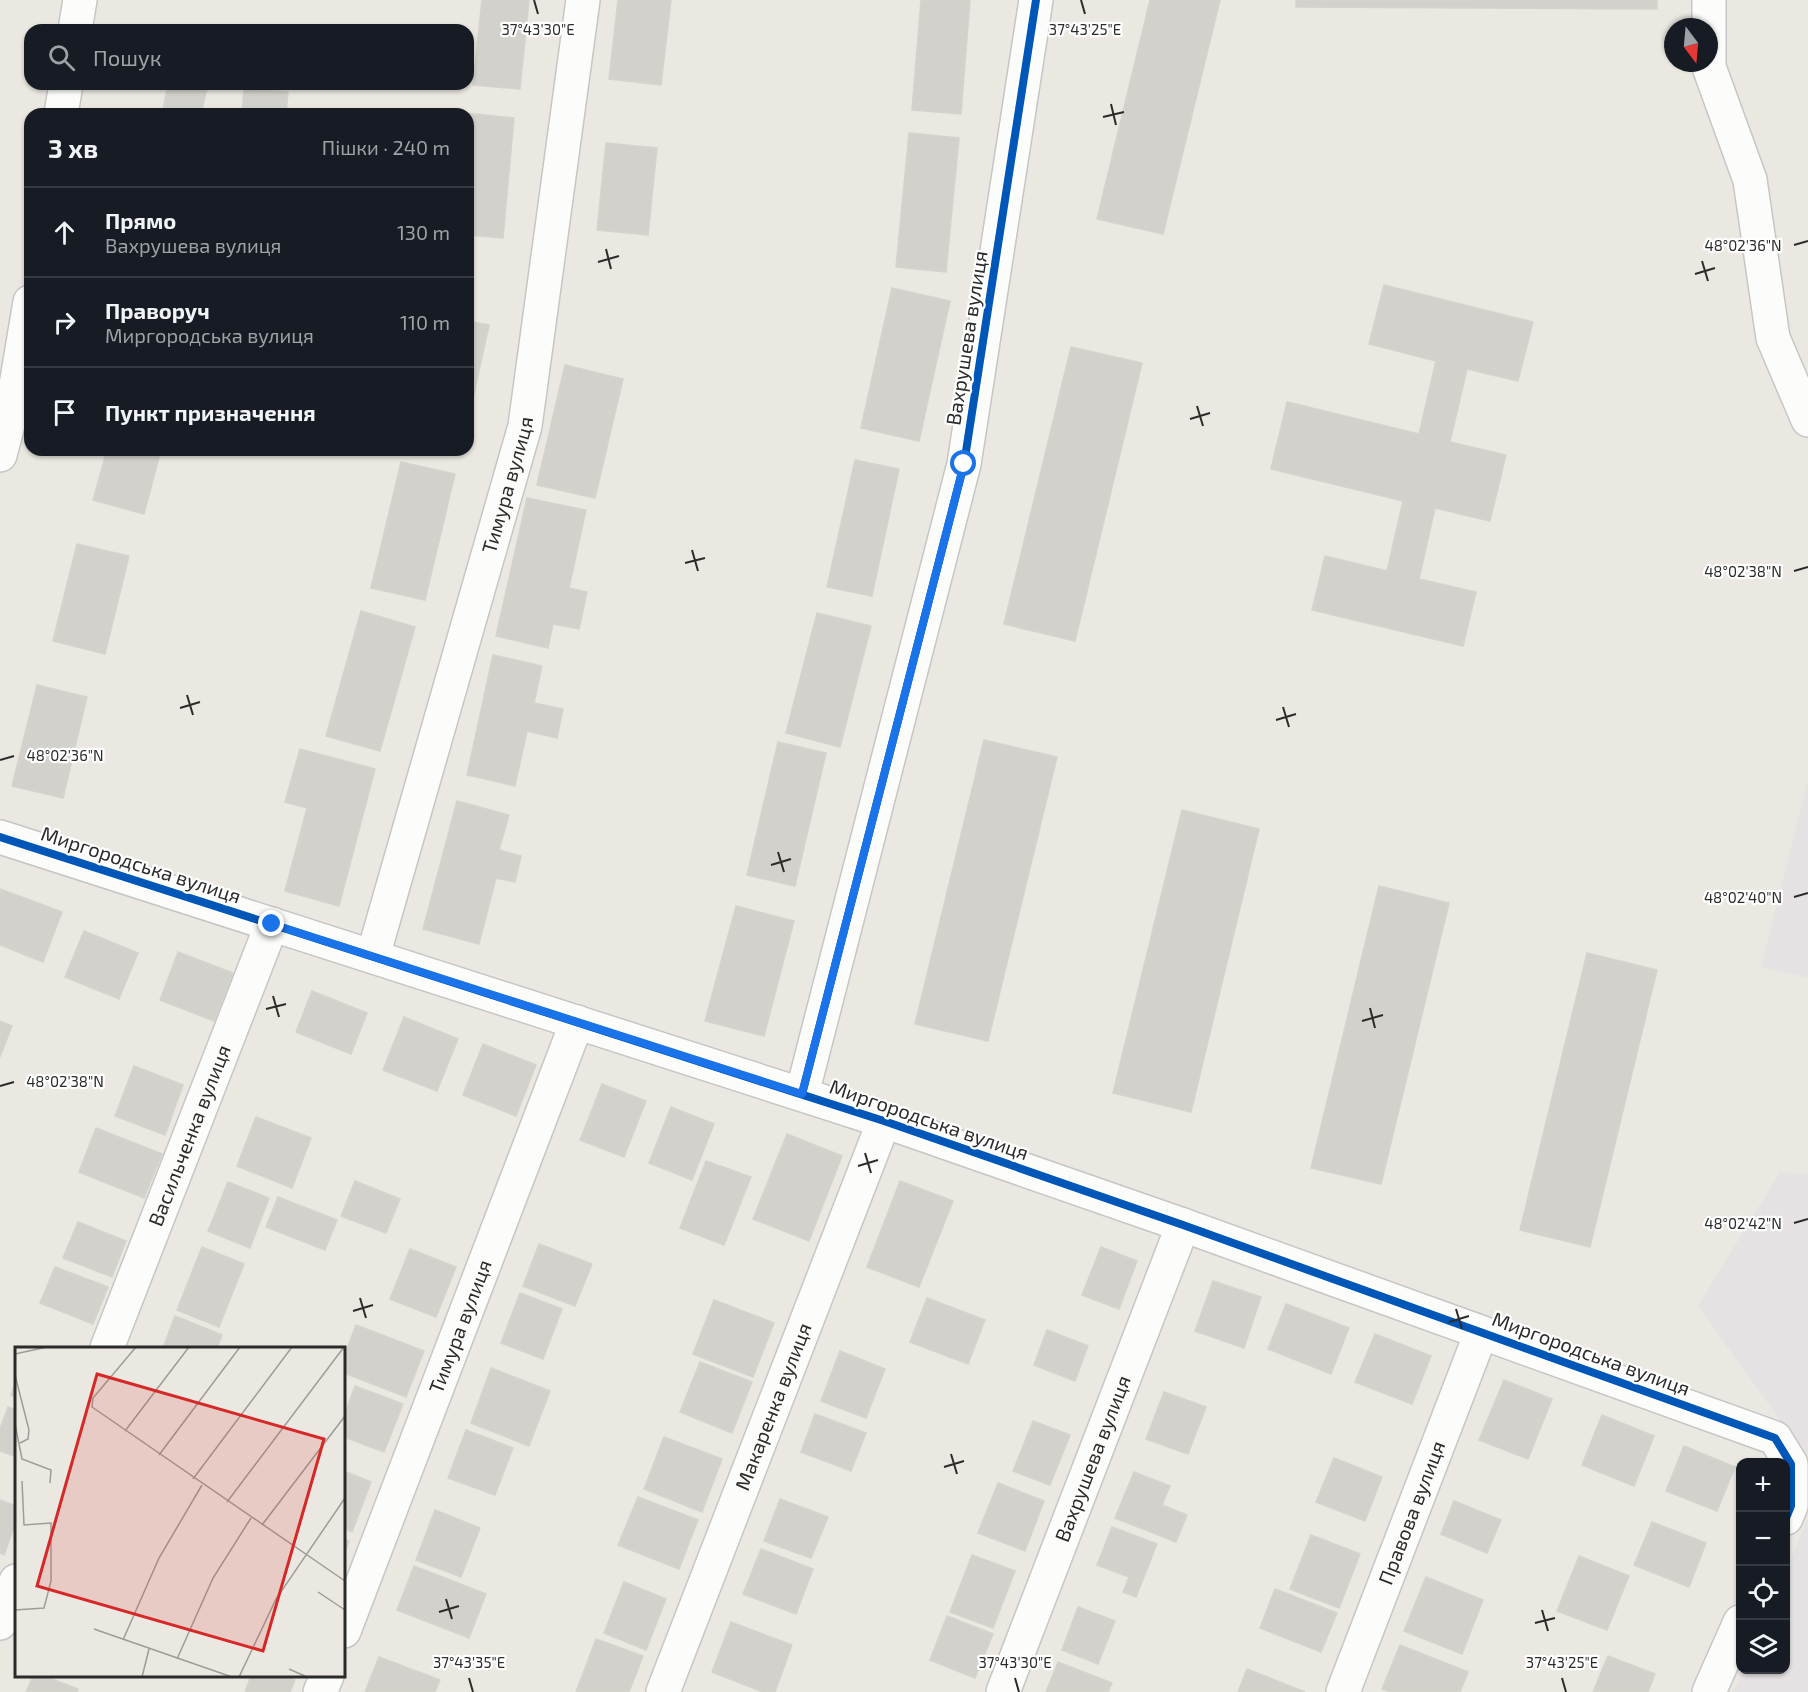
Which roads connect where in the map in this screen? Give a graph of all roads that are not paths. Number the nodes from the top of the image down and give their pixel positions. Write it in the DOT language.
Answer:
graph roads {
  1 [pos="80,0"];
  2 [pos="583,0"];
  3 [pos="1036,0"];
  4 [pos="1709,0"];
  5 [pos="76,24"];
  6 [pos="65,90"];
  7 [pos="63,108"];
  8 [pos="24,338"];
  9 [pos="1808,420"];
  10 [pos="0,454"];
  11 [pos="0,837"];
  12 [pos="272,924"];
  13 [pos="373,956"];
  14 [pos="577,1022"];
  15 [pos="802,1094"];
  16 [pos="884,1121"];
  17 [pos="1183,1225"];
  18 [pos="1481,1333"];
  19 [pos="107,1347"];
  20 [pos="1788,1512"];
  21 [pos="15,1584"];
  22 [pos="0,1623"];
  23 [pos="345,1628"];
  24 [pos="1736,1631"];
  25 [pos="327,1677"];
  26 [pos="320,1692"];
  27 [pos="663,1692"];
  28 [pos="1003,1692"];
  29 [pos="1343,1692"];
  30 [pos="1709,1692"];
  1 -- 5 [label="street"];
  2 -- 13 [label="street, Тимура вулиця"];
  3 -- 15 [label="street, Вахрушева вулиця"];
  4 -- 9 [label="street"];
  6 -- 7 [label="street"];
  8 -- 10 [label="street"];
  11 -- 12 [label="street, Миргородська вулиця"];
  12 -- 13 [label="street, Миргородська вулиця"];
  12 -- 19 [label="street, Васильченка вулиця"];
  13 -- 14 [label="street, Миргородська вулиця"];
  14 -- 15 [label="street, Миргородська вулиця"];
  14 -- 23 [label="street, Тимура вулиця"];
  15 -- 16 [label="street, Миргородська вулиця"];
  16 -- 17 [label="street, Миргородська вулиця"];
  16 -- 27 [label="street, Макаренка вулиця"];
  17 -- 18 [label="street, Миргородська вулиця"];
  17 -- 28 [label="street, Вахрушева вулиця"];
  18 -- 20 [label="street, Миргородська вулиця"];
  18 -- 29 [label="street, Правова вулиця"];
  21 -- 22 [label="street"];
  24 -- 30 [label="street"];
  25 -- 26 [label="street"];
}
